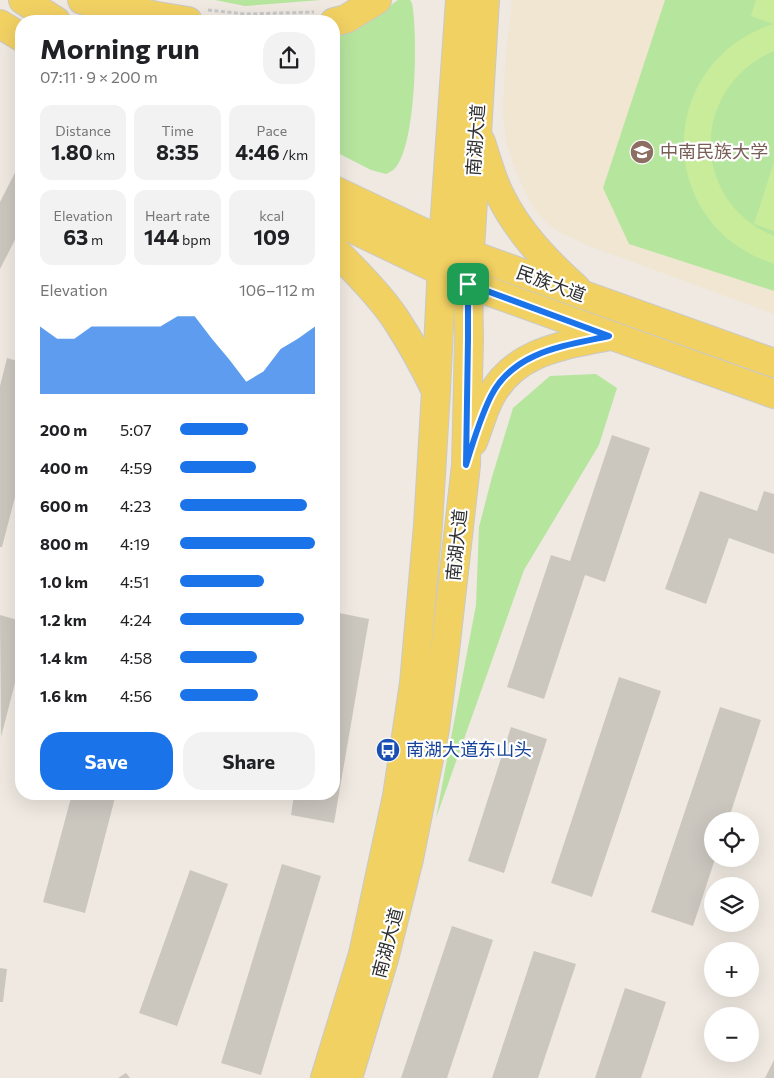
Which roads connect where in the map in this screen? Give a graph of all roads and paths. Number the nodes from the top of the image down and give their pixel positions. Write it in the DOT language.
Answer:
graph roads {
  1 [pos="23,0"];
  2 [pos="82,0"];
  3 [pos="377,0"];
  4 [pos="460,0"];
  5 [pos="485,0"];
  6 [pos="47,15"];
  7 [pos="190,15"];
  8 [pos="221,15"];
  9 [pos="272,15"];
  10 [pos="340,18"];
  11 [pos="0,24"];
  12 [pos="15,33"];
  13 [pos="477,129"];
  14 [pos="340,193"];
  15 [pos="340,223"];
  16 [pos="443,242"];
  17 [pos="469,254"];
  18 [pos="340,255"];
  19 [pos="441,272"];
  20 [pos="468,284"];
  21 [pos="586,296"];
  22 [pos="609,336"];
  23 [pos="774,363"];
  24 [pos="436,391"];
  25 [pos="774,394"];
  26 [pos="466,465"];
  27 [pos="325,1078"];
  28 [pos="348,1078"];
  1 -- 6 [label="main road"];
  2 -- 7 [label="main road"];
  3 -- 10 [label="main road"];
  4 -- 16 [label="main road, 南湖大道"];
  5 -- 13 [label="main road, 南湖大道"];
  8 -- 9 [label="path"];
  11 -- 12 [label="main road"];
  13 -- 17 [label="main road, 南湖大道"];
  13 -- 21 [label="main road"];
  14 -- 16 [label="main road, 民族大道"];
  15 -- 19 [label="main road, 民族大道"];
  16 -- 17 [label="main road, 民族大道"];
  16 -- 19 [label="main road, 南湖大道"];
  17 -- 20 [label="main road, 南湖大道"];
  17 -- 21 [label="main road, 民族大道"];
  18 -- 24 [label="main road"];
  19 -- 20 [label="main road, 民族大道"];
  19 -- 24 [label="main road, 南湖大道"];
  20 -- 22 [label="main road, 民族大道"];
  20 -- 26 [label="main road, 南湖大道"];
  21 -- 23 [label="main road, 民族大道"];
  22 -- 25 [label="main road, 民族大道"];
  22 -- 26 [label="main road"];
  24 -- 27 [label="main road, 南湖大道"];
  26 -- 28 [label="main road, 南湖大道"];
}
